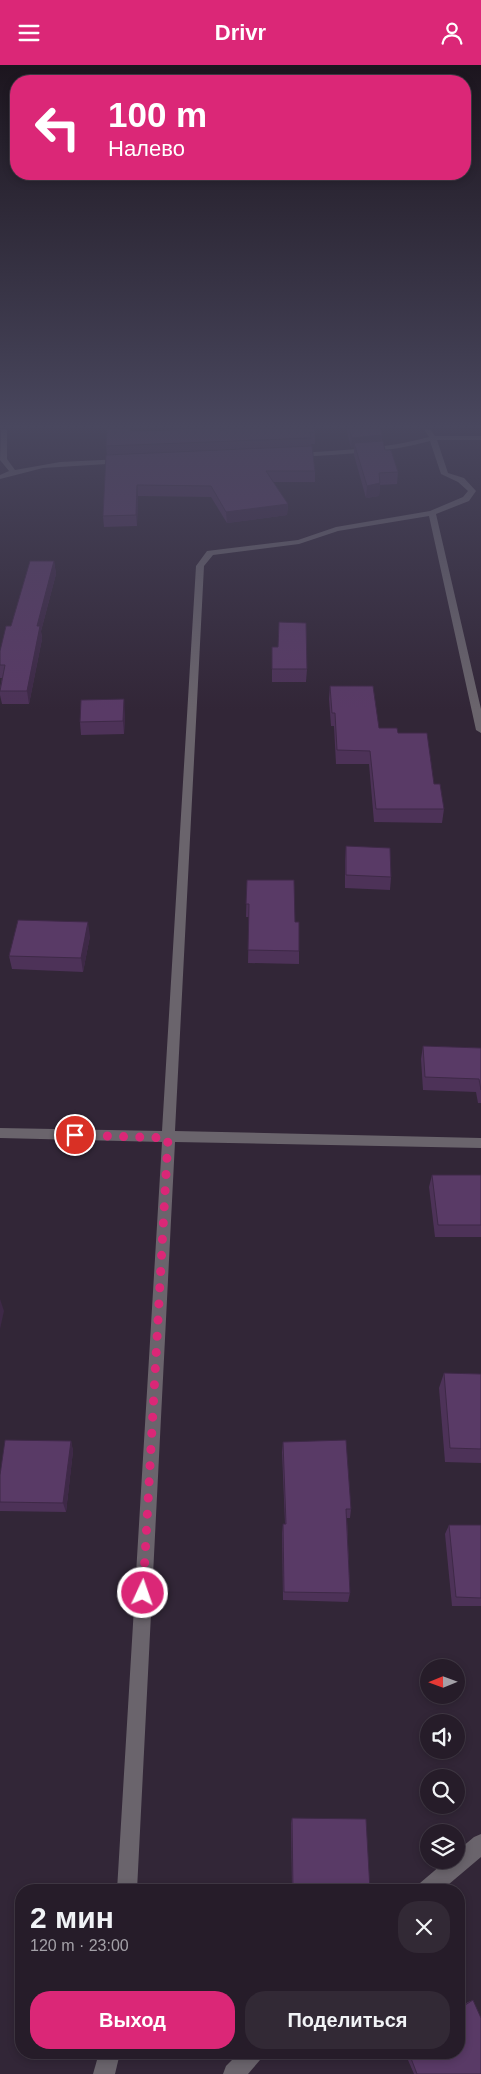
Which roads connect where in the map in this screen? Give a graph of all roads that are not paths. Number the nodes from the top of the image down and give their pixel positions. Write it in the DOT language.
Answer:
graph roads {
  1 [pos="373,523"];
  2 [pos="434,523"];
  3 [pos="481,730"];
  4 [pos="0,1133"];
  5 [pos="168,1138"];
  6 [pos="481,1143"];
  7 [pos="481,1844"];
  8 [pos="127,1884"];
  9 [pos="434,1884"];
  10 [pos="108,2059"];
  11 [pos="248,2059"];
  12 [pos="104,2074"];
  13 [pos="234,2074"];
  1 -- 5 [label="street"];
  2 -- 3 [label="street"];
  4 -- 5 [label="street"];
  5 -- 6 [label="street"];
  5 -- 8 [label="street"];
  7 -- 9 [label="street"];
  10 -- 12 [label="street"];
  11 -- 13 [label="street"];
}
